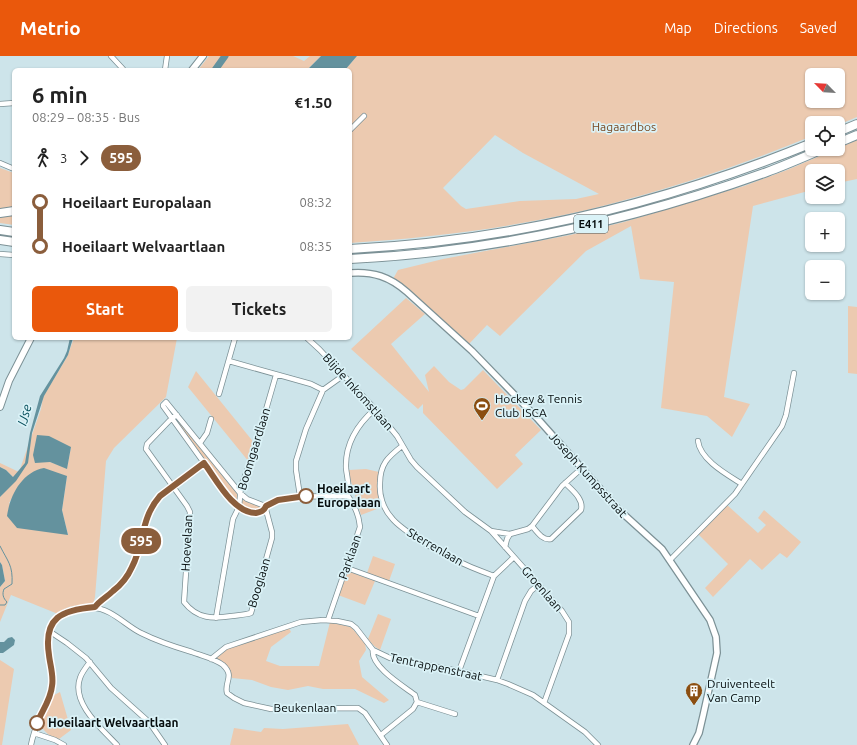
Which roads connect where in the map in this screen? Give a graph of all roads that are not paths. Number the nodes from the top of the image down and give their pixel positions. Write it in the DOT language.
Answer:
graph roads {
  1 [pos="111,56"];
  2 [pos="167,56"];
  3 [pos="203,56"];
  4 [pos="122,68"];
  5 [pos="165,68"];
  6 [pos="194,68"];
  7 [pos="12,103"];
  8 [pos="0,104"];
  9 [pos="364,116"];
  10 [pos="857,124"];
  11 [pos="352,128"];
  12 [pos="845,129"];
  13 [pos="857,135"];
  14 [pos="845,140"];
  15 [pos="805,146"];
  16 [pos="806,156"];
  17 [pos="0,163"];
  18 [pos="12,168"];
  19 [pos="12,211"];
  20 [pos="0,213"];
  21 [pos="0,230"];
  22 [pos="12,232"];
  23 [pos="0,240"];
  24 [pos="12,242"];
  25 [pos="352,249"];
  26 [pos="0,254"];
  27 [pos="12,255"];
  28 [pos="352,259"];
  29 [pos="352,274"];
  30 [pos="30,340"];
  31 [pos="234,340"];
  32 [pos="308,340"];
  33 [pos="229,361"];
  34 [pos="794,373"];
  35 [pos="276,375"];
  36 [pos="344,375"];
  37 [pos="323,390"];
  38 [pos="219,394"];
  39 [pos="0,407"];
  40 [pos="375,409"];
  41 [pos="177,415"];
  42 [pos="172,418"];
  43 [pos="211,419"];
  44 [pos="698,441"];
  45 [pos="200,443"];
  46 [pos="402,446"];
  47 [pos="204,463"];
  48 [pos="582,468"];
  49 [pos="565,483"];
  50 [pos="742,484"];
  51 [pos="172,486"];
  52 [pos="240,493"];
  53 [pos="300,496"];
  54 [pos="348,496"];
  55 [pos="266,506"];
  56 [pos="239,507"];
  57 [pos="532,526"];
  58 [pos="491,531"];
  59 [pos="510,534"];
  60 [pos="505,547"];
  61 [pos="514,557"];
  62 [pos="670,560"];
  63 [pos="347,568"];
  64 [pos="494,576"];
  65 [pos="538,585"];
  66 [pos="184,602"];
  67 [pos="95,607"];
  68 [pos="479,616"];
  69 [pos="216,618"];
  70 [pos="328,620"];
  71 [pos="49,631"];
  72 [pos="373,650"];
  73 [pos="211,659"];
  74 [pos="90,662"];
  75 [pos="459,671"];
  76 [pos="498,680"];
  77 [pos="417,702"];
  78 [pos="544,703"];
  79 [pos="455,714"];
  80 [pos="34,733"];
  81 [pos="381,735"];
  82 [pos="31,745"];
  83 [pos="64,745"];
  84 [pos="117,745"];
  85 [pos="166,745"];
  86 [pos="387,745"];
  87 [pos="598,745"];
  88 [pos="693,745"];
  1 -- 4 [label="street"];
  2 -- 5 [label="street"];
  3 -- 6 [label="main road"];
  7 -- 8 [label="street"];
  9 -- 11 [label="street"];
  10 -- 12 [label="highway"];
  13 -- 14 [label="highway"];
  15 -- 25 [label="highway, E411"];
  16 -- 28 [label="highway, E411"];
  17 -- 18 [label="street"];
  19 -- 20 [label="highway"];
  21 -- 22 [label="highway"];
  23 -- 24 [label="highway"];
  26 -- 27 [label="street"];
  29 -- 48 [label="street, Joseph Kumpsstraat"];
  30 -- 39 [label="main road"];
  31 -- 33 [label="street"];
  32 -- 36 [label="street, Blijde Inkomstlaan"];
  33 -- 35 [label="street"];
  33 -- 38 [label="street"];
  34 -- 50 [label="street"];
  35 -- 37 [label="street"];
  35 -- 52 [label="street, Boomgaardlaan"];
  36 -- 37 [label="street"];
  36 -- 40 [label="street, Blijde Inkomstlaan"];
  37 -- 53 [label="street"];
  40 -- 46 [label="street, Blijde Inkomstlaan"];
  40 -- 54 [label="street, Parklaan"];
  41 -- 42 [label="street, Hoevelaan"];
  41 -- 42 [label="street"];
  41 -- 45 [label="street"];
  42 -- 47 [label="street"];
  42 -- 51 [label="street, Hoevelaan"];
  43 -- 45 [label="street"];
  44 -- 50 [label="street"];
  45 -- 52 [label="street"];
  46 -- 58 [label="street, Blijde Inkomstlaan"];
  46 -- 64 [label="street, Sterrenlaan"];
  47 -- 51 [label="street"];
  47 -- 56 [label="street"];
  48 -- 49 [label="street"];
  48 -- 62 [label="street, Joseph Kumpsstraat"];
  49 -- 57 [label="street"];
  49 -- 57 [label="street"];
  50 -- 62 [label="street"];
  51 -- 66 [label="street, Hoevelaan"];
  51 -- 67 [label="street"];
  52 -- 55 [label="street"];
  52 -- 56 [label="street, Boomgaardlaan"];
  53 -- 54 [label="street"];
  53 -- 55 [label="street"];
  54 -- 63 [label="street, Parklaan"];
  55 -- 56 [label="street"];
  55 -- 69 [label="street, Booglaan"];
  56 -- 69 [label="street, Boomgaardlaan"];
  57 -- 59 [label="street, Blijde Inkomstlaan"];
  58 -- 59 [label="street, Blijde Inkomstlaan"];
  58 -- 60 [label="street, Groenlaan"];
  59 -- 60 [label="street"];
  60 -- 61 [label="street, Groenlaan"];
  61 -- 64 [label="street"];
  61 -- 65 [label="street, Groenlaan"];
  62 -- 88 [label="street, Joseph Kumpsstraat"];
  63 -- 68 [label="street"];
  63 -- 70 [label="street, Parklaan"];
  64 -- 68 [label="street"];
  65 -- 76 [label="street"];
  65 -- 78 [label="street, Groenlaan"];
  66 -- 69 [label="street, Booglaan"];
  67 -- 71 [label="street"];
  67 -- 73 [label="street"];
  68 -- 75 [label="street"];
  70 -- 72 [label="street, Tentrappenstraat"];
  70 -- 73 [label="street, Tentrappenstraat"];
  71 -- 74 [label="street"];
  71 -- 80 [label="street"];
  72 -- 75 [label="street, Tentrappenstraat"];
  72 -- 77 [label="street"];
  73 -- 81 [label="street, Beukenlaan"];
  74 -- 84 [label="street"];
  74 -- 85 [label="street"];
  75 -- 76 [label="street, Tentrappenstraat"];
  76 -- 78 [label="street, Tentrappenstraat"];
  77 -- 79 [label="street"];
  77 -- 81 [label="street"];
  78 -- 87 [label="street, Tentrappenstraat"];
  80 -- 82 [label="street"];
  80 -- 83 [label="street"];
  81 -- 86 [label="street, Beukenlaan"];
}
